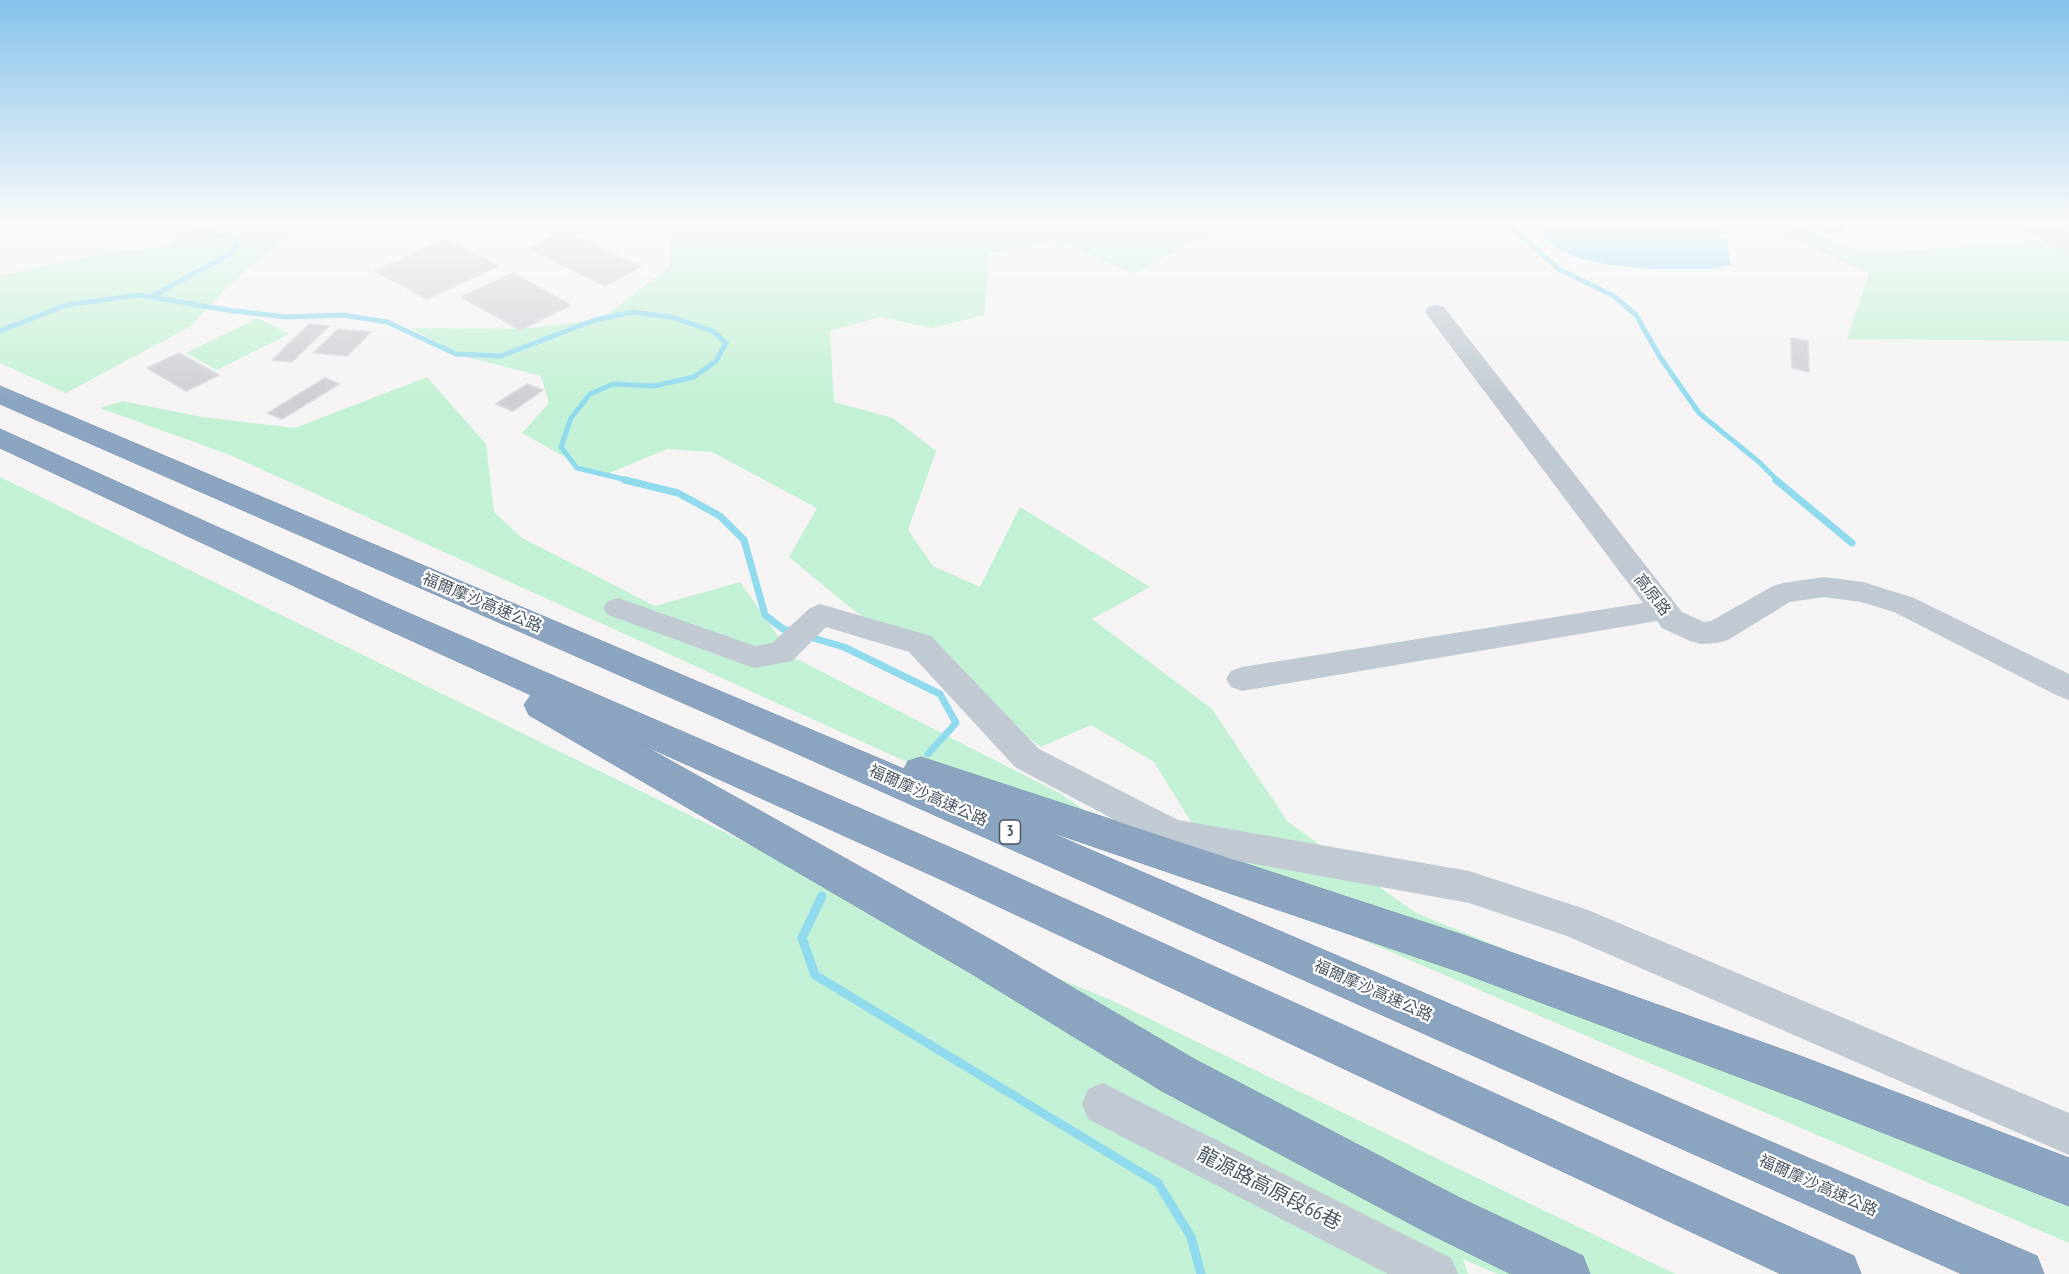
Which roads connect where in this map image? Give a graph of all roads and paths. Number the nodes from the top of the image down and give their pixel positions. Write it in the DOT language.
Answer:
graph roads {
  1 [pos="1436,312"];
  2 [pos="0,394"];
  3 [pos="0,437"];
  4 [pos="618,608"];
  5 [pos="1663,610"];
  6 [pos="386,616"];
  7 [pos="1242,679"];
  8 [pos="2069,688"];
  9 [pos="718,704"];
  10 [pos="1103,1104"];
  11 [pos="2069,1134"];
  12 [pos="2069,1182"];
  13 [pos="1435,1274"];
  14 [pos="1565,1274"];
  15 [pos="1836,1274"];
  16 [pos="2019,1274"];
  1 -- 5 [label="street, 高原路"];
  2 -- 9 [label="highway, 福爾摩沙高速公路 / 3"];
  3 -- 6 [label="highway"];
  4 -- 11 [label="street"];
  5 -- 7 [label="street"];
  5 -- 8 [label="street, 高原路"];
  6 -- 14 [label="highway"];
  6 -- 15 [label="highway"];
  9 -- 12 [label="highway"];
  9 -- 16 [label="highway, 福爾摩沙高速公路 / 3"];
  10 -- 13 [label="street, 龍源路高原段66巷"];
}
